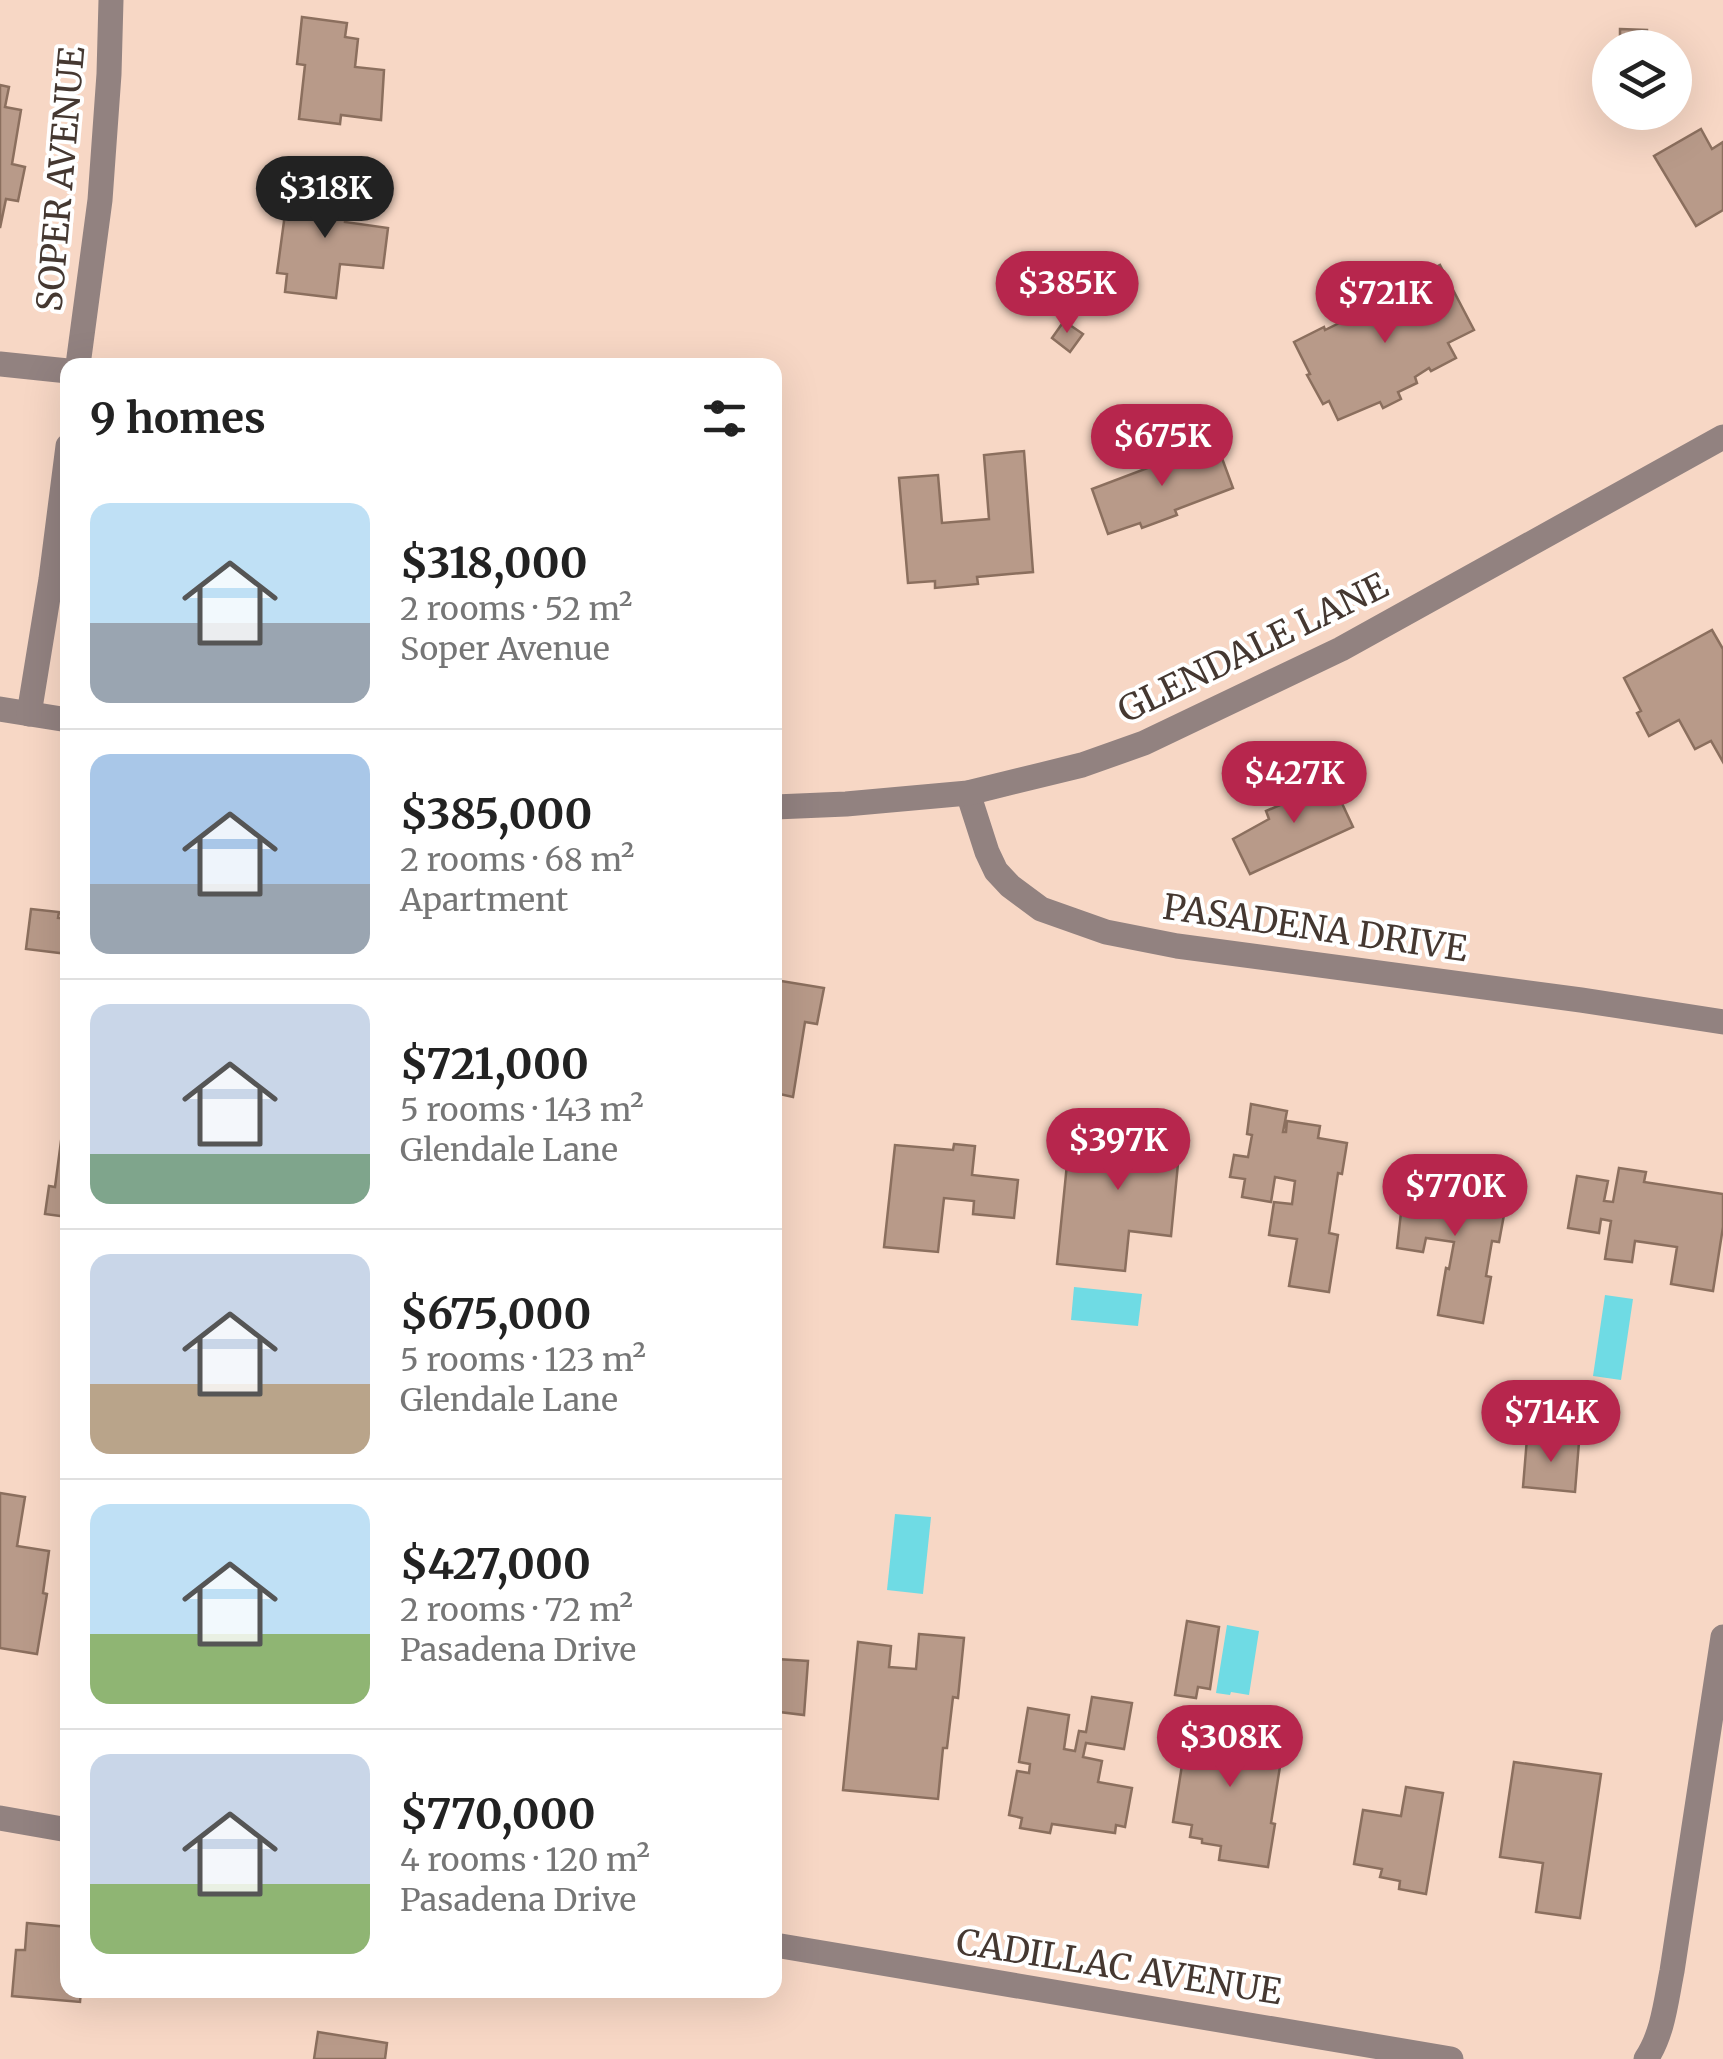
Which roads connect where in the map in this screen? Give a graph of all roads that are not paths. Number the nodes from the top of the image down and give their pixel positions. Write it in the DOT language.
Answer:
graph roads {
  1 [pos="111,0"];
  2 [pos="79,358"];
  3 [pos="0,364"];
  4 [pos="60,371"];
  5 [pos="1723,437"];
  6 [pos="60,508"];
  7 [pos="0,709"];
  8 [pos="29,714"];
  9 [pos="60,719"];
  10 [pos="968,793"];
  11 [pos="782,807"];
  12 [pos="1723,1022"];
  13 [pos="1723,1637"];
  14 [pos="0,1818"];
  15 [pos="60,1829"];
  16 [pos="782,1946"];
  17 [pos="1451,2059"];
  18 [pos="1646,2059"];
  1 -- 2 [label="street, SOPER AVENUE"];
  3 -- 4 [label="street"];
  5 -- 10 [label="street, GLENDALE LANE"];
  6 -- 8 [label="street"];
  7 -- 8 [label="street"];
  8 -- 9 [label="street"];
  10 -- 11 [label="street, GLENDALE LANE"];
  10 -- 12 [label="street, PASADENA DRIVE"];
  13 -- 18 [label="street"];
  14 -- 15 [label="street"];
  16 -- 17 [label="street, CADILLAC AVENUE"];
}
